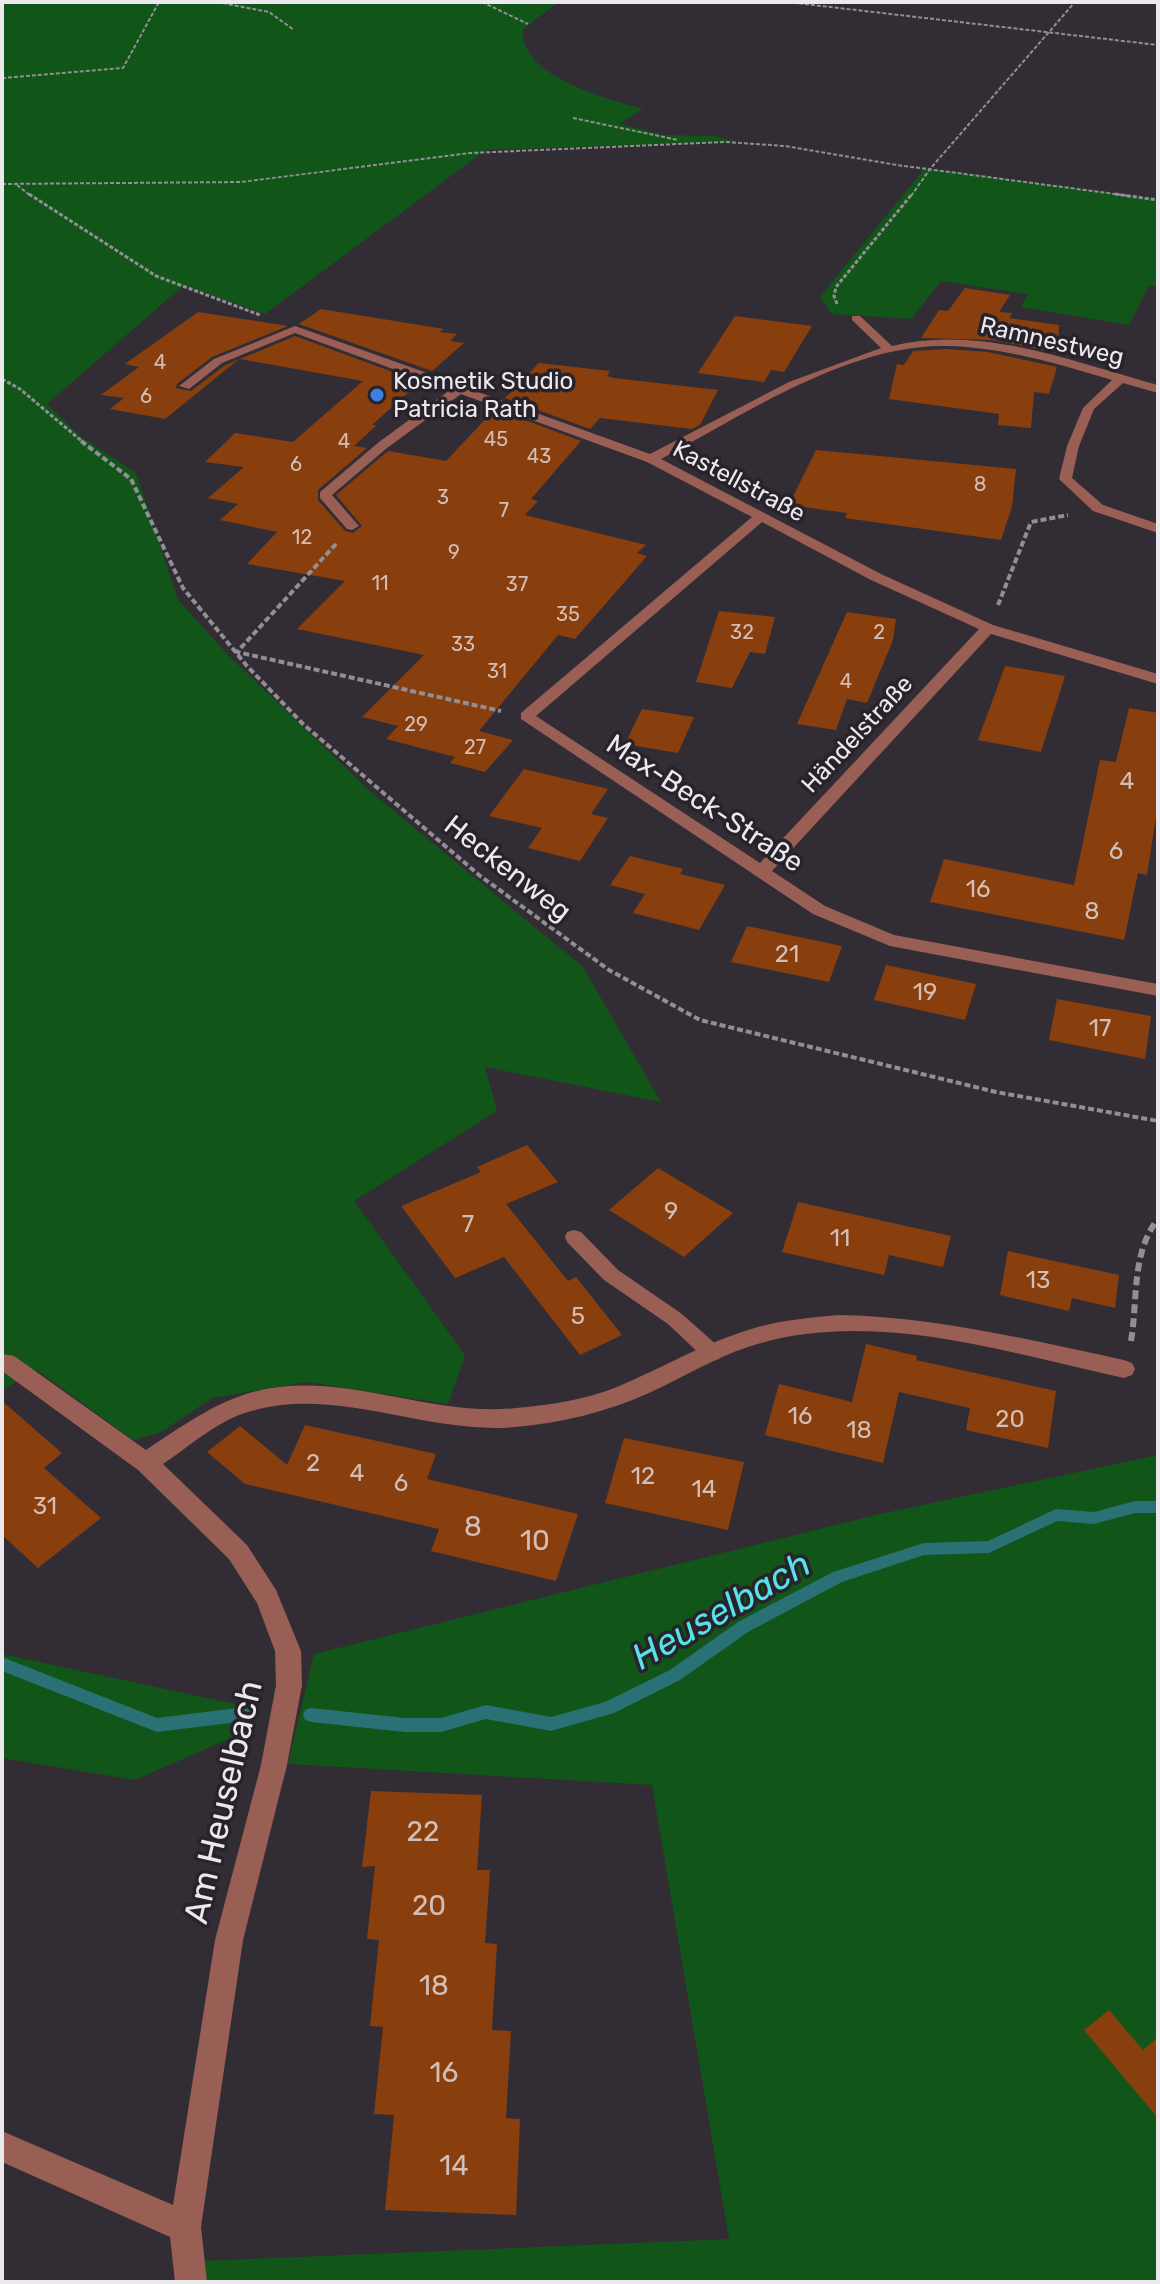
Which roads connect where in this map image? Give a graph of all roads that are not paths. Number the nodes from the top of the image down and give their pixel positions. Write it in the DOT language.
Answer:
graph roads {
  1 [pos="856,318"];
  2 [pos="888,348"];
  3 [pos="1120,379"];
  4 [pos="185,386"];
  5 [pos="462,387"];
  6 [pos="1158,389"];
  7 [pos="651,459"];
  8 [pos="759,518"];
  9 [pos="352,526"];
  10 [pos="1158,529"];
  11 [pos="988,628"];
  12 [pos="1158,679"];
  13 [pos="761,873"];
  14 [pos="1158,990"];
  15 [pos="574,1237"];
  16 [pos="712,1353"];
  17 [pos="6,1362"];
  18 [pos="1124,1369"];
  19 [pos="146,1463"];
  20 [pos="2,2146"];
  21 [pos="185,2227"];
  22 [pos="191,2282"];
  1 -- 2 [label="street"];
  2 -- 3 [label="street, Ramnestweg"];
  2 -- 7 [label="street, Ramnestweg"];
  3 -- 6 [label="street, Ramnestweg"];
  3 -- 10 [label="street"];
  4 -- 5 [label="street, Kastellstraße"];
  5 -- 7 [label="street, Kastellstraße"];
  5 -- 9 [label="street"];
  7 -- 8 [label="street, Kastellstraße"];
  8 -- 11 [label="street, Kastellstraße"];
  8 -- 13 [label="street, Max-Beck-Straße"];
  11 -- 12 [label="street, Kastellstraße"];
  11 -- 13 [label="street, Händelstraße"];
  13 -- 14 [label="street, Max-Beck-Straße"];
  15 -- 16 [label="lane"];
  16 -- 18 [label="street"];
  16 -- 19 [label="street"];
  17 -- 19 [label="street, Am Heuselbach"];
  19 -- 21 [label="street, Am Heuselbach"];
  20 -- 21 [label="street"];
  21 -- 22 [label="street, Am Heuselbach"];
}
